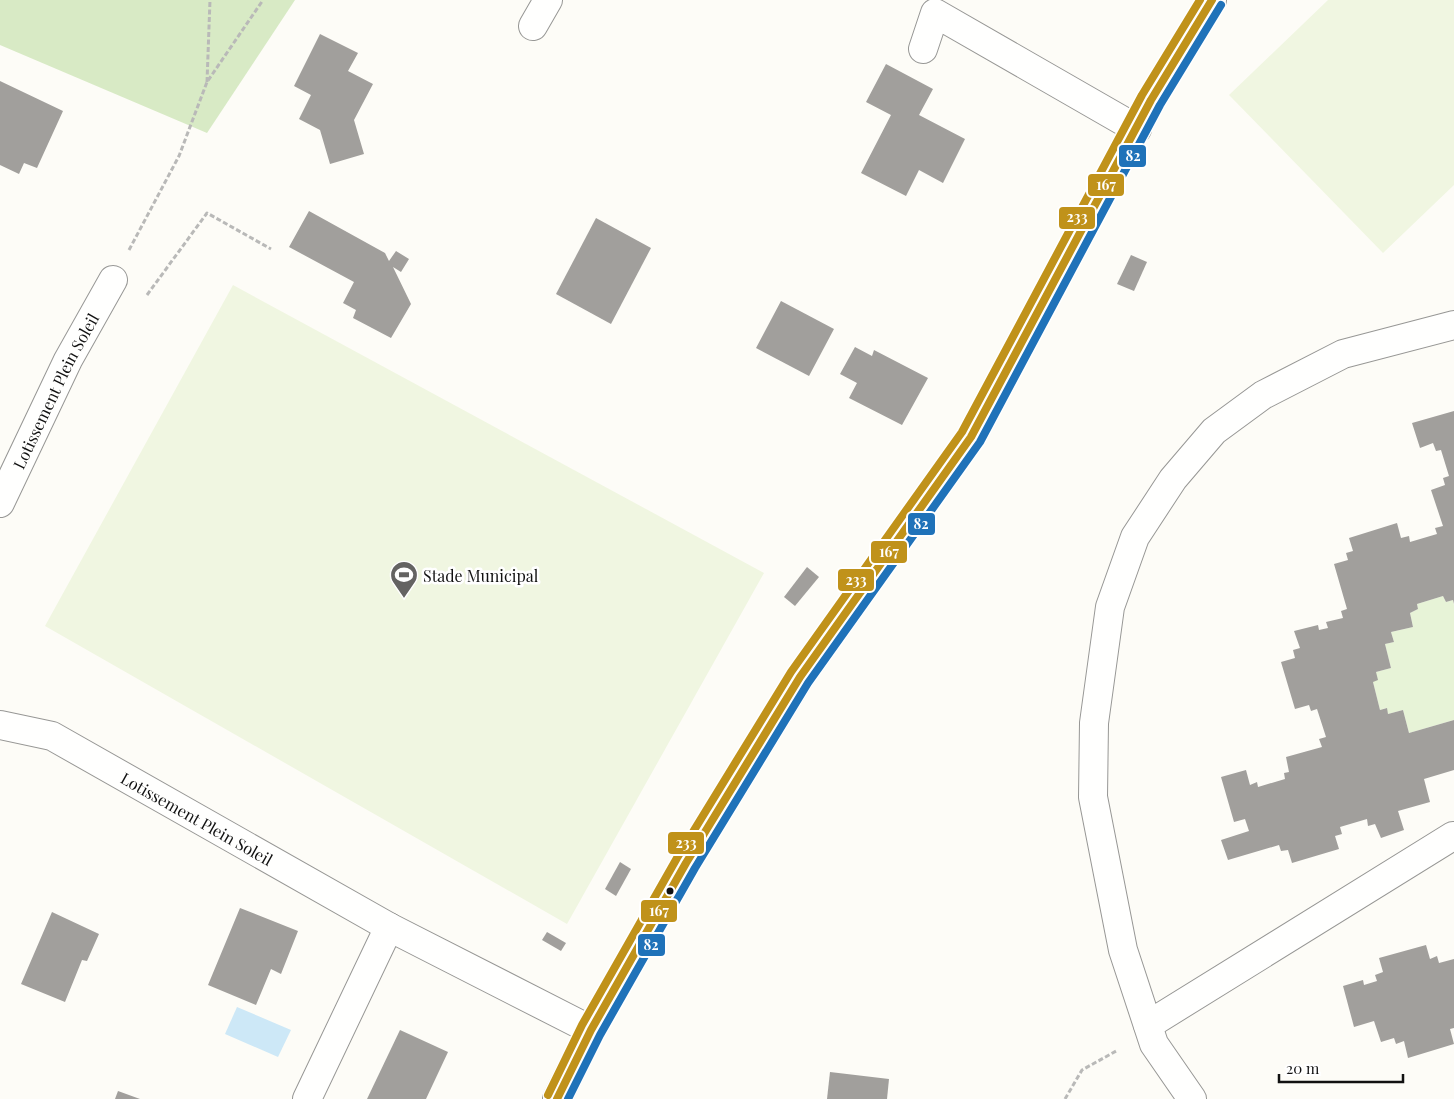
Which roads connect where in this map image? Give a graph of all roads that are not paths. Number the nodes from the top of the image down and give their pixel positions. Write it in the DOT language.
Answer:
graph roads {
  1 [pos="548,0"];
  2 [pos="1212,0"];
  3 [pos="533,26"];
  4 [pos="923,49"];
  5 [pos="1137,129"];
  6 [pos="113,280"];
  7 [pos="1454,325"];
  8 [pos="0,503"];
  9 [pos="0,725"];
  10 [pos="1453,836"];
  11 [pos="389,927"];
  12 [pos="1148,1025"];
  13 [pos="591,1030"];
  14 [pos="307,1099"];
  15 [pos="557,1099"];
  16 [pos="1192,1099"];
  1 -- 3 [label="street"];
  2 -- 5 [label="street"];
  4 -- 5 [label="street"];
  5 -- 13 [label="street"];
  6 -- 8 [label="street, Lotissement Plein Soleil"];
  7 -- 12 [label="street"];
  9 -- 11 [label="street, Lotissement Plein Soleil"];
  10 -- 12 [label="street"];
  11 -- 13 [label="street, Lotissement Plein Soleil"];
  11 -- 14 [label="street"];
  12 -- 16 [label="street"];
  13 -- 15 [label="street"];
}
